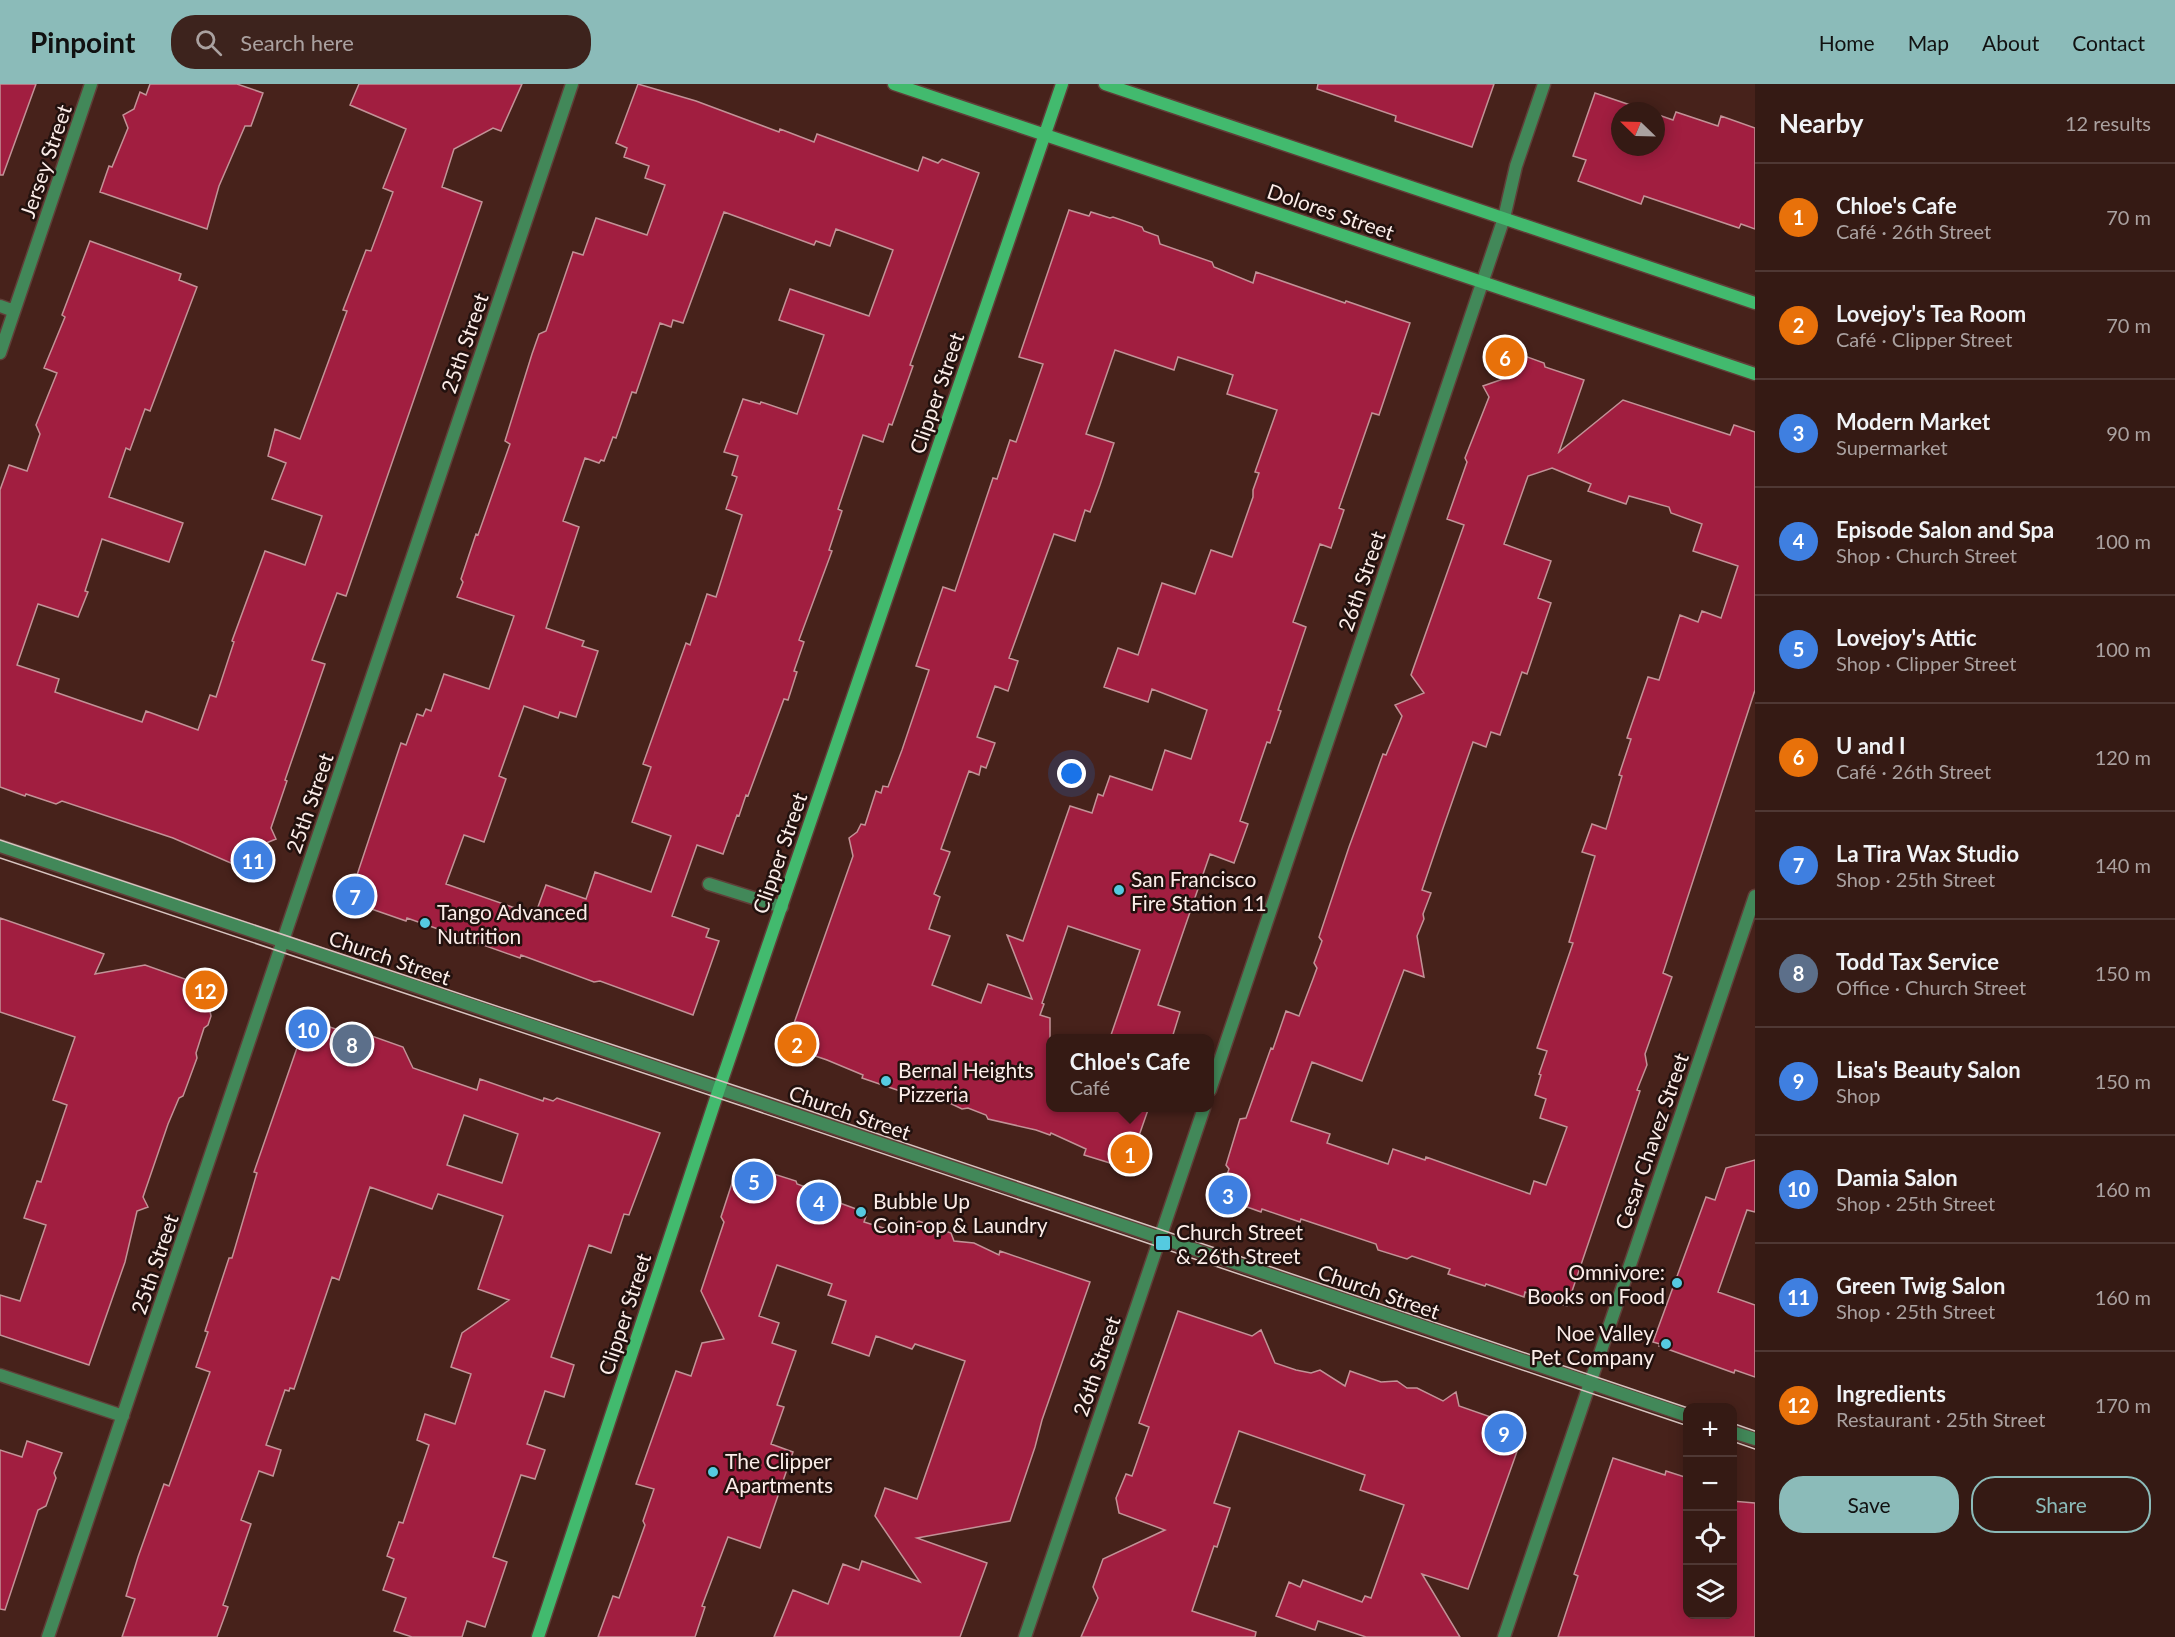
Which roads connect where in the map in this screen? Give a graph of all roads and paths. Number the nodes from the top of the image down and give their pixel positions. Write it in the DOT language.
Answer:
graph roads {
  1 [pos="91,84"];
  2 [pos="572,84"];
  3 [pos="894,84"];
  4 [pos="1062,84"];
  5 [pos="1105,84"];
  6 [pos="1544,84"];
  7 [pos="1045,135"];
  8 [pos="1504,218"];
  9 [pos="1482,282"];
  10 [pos="1755,303"];
  11 [pos="0,306"];
  12 [pos="14,311"];
  13 [pos="0,353"];
  14 [pos="1755,374"];
  15 [pos="0,846"];
  16 [pos="709,884"];
  17 [pos="1755,896"];
  18 [pos="782,906"];
  19 [pos="283,941"];
  20 [pos="1214,1075"];
  21 [pos="719,1089"];
  22 [pos="1202,1112"];
  23 [pos="1160,1238"];
  24 [pos="0,1375"];
  25 [pos="1590,1383"];
  26 [pos="1683,1414"];
  27 [pos="123,1416"];
  28 [pos="1737,1434"];
  29 [pos="1755,1439"];
  30 [pos="48,1637"];
  31 [pos="538,1637"];
  32 [pos="1025,1637"];
  33 [pos="1504,1637"];
  1 -- 12 [label="street, Jersey Street"];
  2 -- 19 [label="street, 25th Street"];
  3 -- 7 [label="street, Dolores Street"];
  4 -- 7 [label="street, Clipper Street"];
  5 -- 8 [label="street"];
  6 -- 8 [label="street, 26th Street"];
  7 -- 9 [label="street, Dolores Street"];
  7 -- 18 [label="street, Clipper Street"];
  8 -- 9 [label="street, 26th Street"];
  8 -- 10 [label="street"];
  9 -- 14 [label="street, Dolores Street"];
  9 -- 20 [label="street, 26th Street"];
  11 -- 12 [label="street"];
  12 -- 13 [label="street, Jersey Street"];
  15 -- 19 [label="street, Church Street"];
  16 -- 18 [label="street"];
  17 -- 25 [label="street, Cesar Chavez Street"];
  18 -- 21 [label="street, Clipper Street"];
  19 -- 21 [label="street, Church Street"];
  19 -- 27 [label="street, 25th Street"];
  21 -- 23 [label="street, Church Street"];
  21 -- 31 [label="street, Clipper Street"];
  22 -- 23 [label="street, 26th Street"];
  23 -- 25 [label="street, Church Street"];
  23 -- 32 [label="street, 26th Street"];
  24 -- 27 [label="street"];
  25 -- 26 [label="street, Church Street"];
  25 -- 33 [label="street, Cesar Chavez Street"];
  27 -- 30 [label="street, 25th Street"];
  28 -- 29 [label="street"];
}
